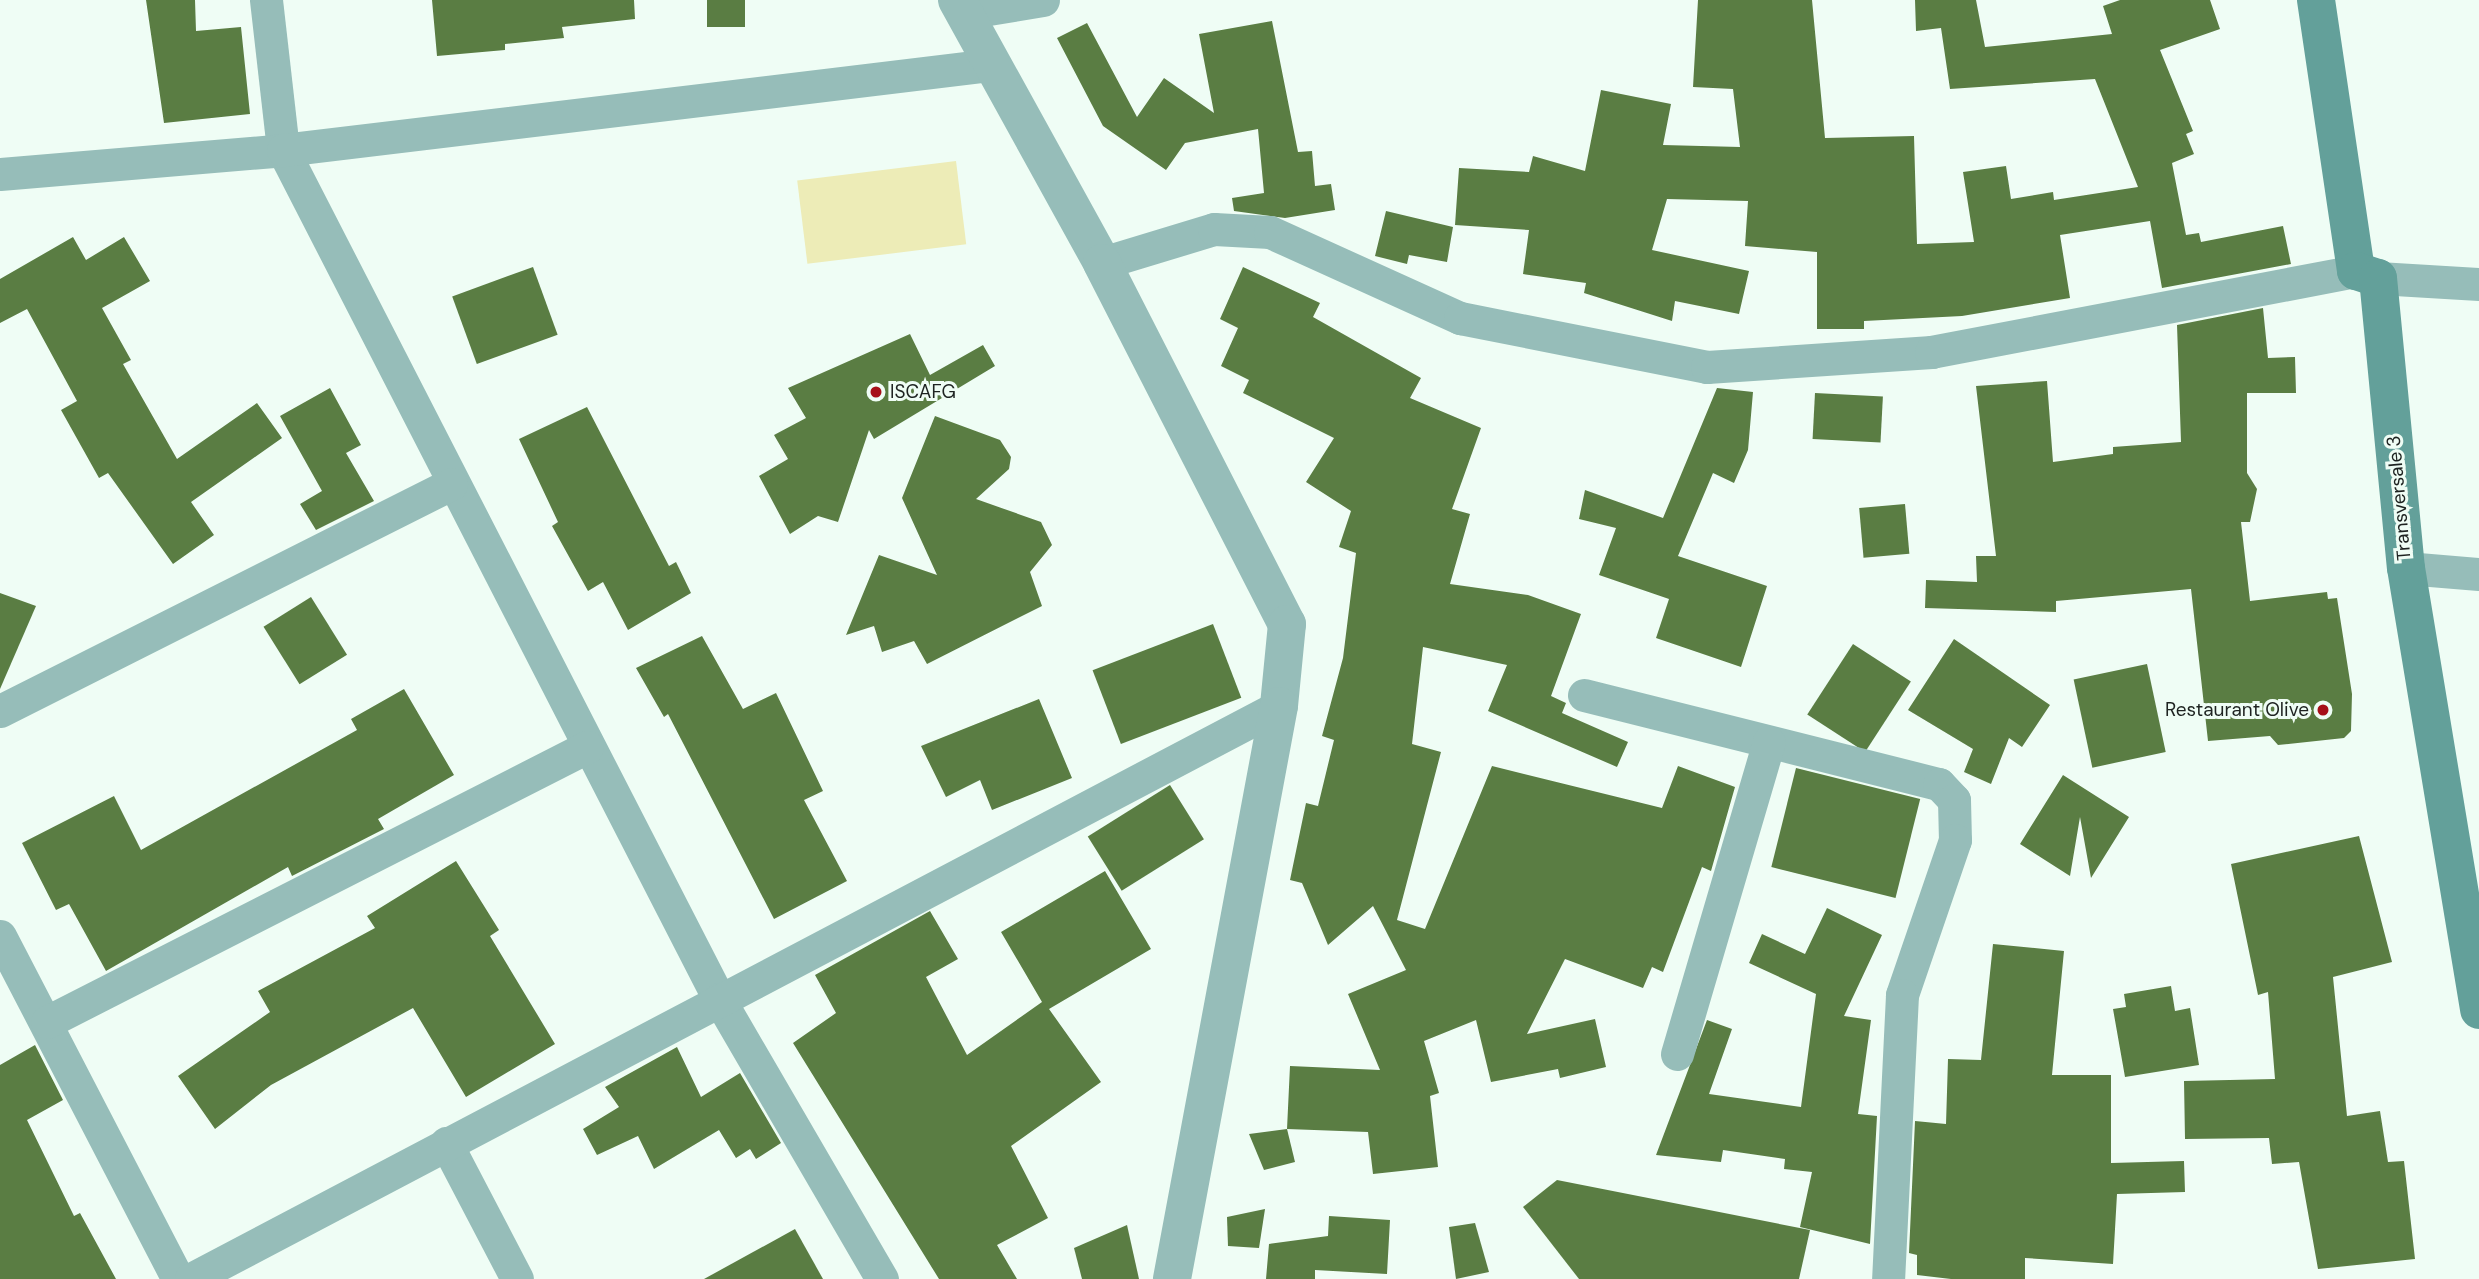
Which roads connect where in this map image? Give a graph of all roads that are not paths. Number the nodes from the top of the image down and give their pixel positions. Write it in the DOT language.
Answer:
graph roads {
  1 [pos="266,0"];
  2 [pos="1043,0"];
  3 [pos="2316,0"];
  4 [pos="961,6"];
  5 [pos="990,65"];
  6 [pos="283,150"];
  7 [pos="0,174"];
  8 [pos="1102,263"];
  9 [pos="2367,274"];
  10 [pos="2479,284"];
  11 [pos="451,484"];
  12 [pos="2406,568"];
  13 [pos="2479,574"];
  14 [pos="1584,695"];
  15 [pos="1279,706"];
  16 [pos="0,711"];
  17 [pos="1769,742"];
  18 [pos="587,747"];
  19 [pos="0,936"];
  20 [pos="2478,998"];
  21 [pos="719,999"];
  22 [pos="47,1022"];
  23 [pos="1677,1054"];
  24 [pos="446,1143"];
  25 [pos="178,1279"];
  26 [pos="191,1279"];
  27 [pos="517,1279"];
  28 [pos="882,1279"];
  29 [pos="1172,1279"];
  30 [pos="1888,1279"];
  1 -- 6 [label="street"];
  2 -- 4 [label="street"];
  3 -- 9 [label="main road, Transversale 3"];
  4 -- 5 [label="street"];
  5 -- 6 [label="street"];
  5 -- 8 [label="street"];
  6 -- 7 [label="street"];
  6 -- 11 [label="street"];
  8 -- 9 [label="street"];
  8 -- 15 [label="street"];
  9 -- 10 [label="street"];
  9 -- 12 [label="main road, Transversale 3"];
  11 -- 16 [label="street"];
  11 -- 18 [label="street"];
  12 -- 13 [label="street"];
  12 -- 20 [label="main road, Transversale 3"];
  14 -- 17 [label="street"];
  15 -- 21 [label="street"];
  15 -- 29 [label="street"];
  17 -- 23 [label="street"];
  17 -- 30 [label="street"];
  18 -- 21 [label="street"];
  18 -- 22 [label="street"];
  19 -- 22 [label="street"];
  21 -- 24 [label="street"];
  21 -- 28 [label="street"];
  22 -- 25 [label="street"];
  24 -- 26 [label="street"];
  24 -- 27 [label="street"];
}
